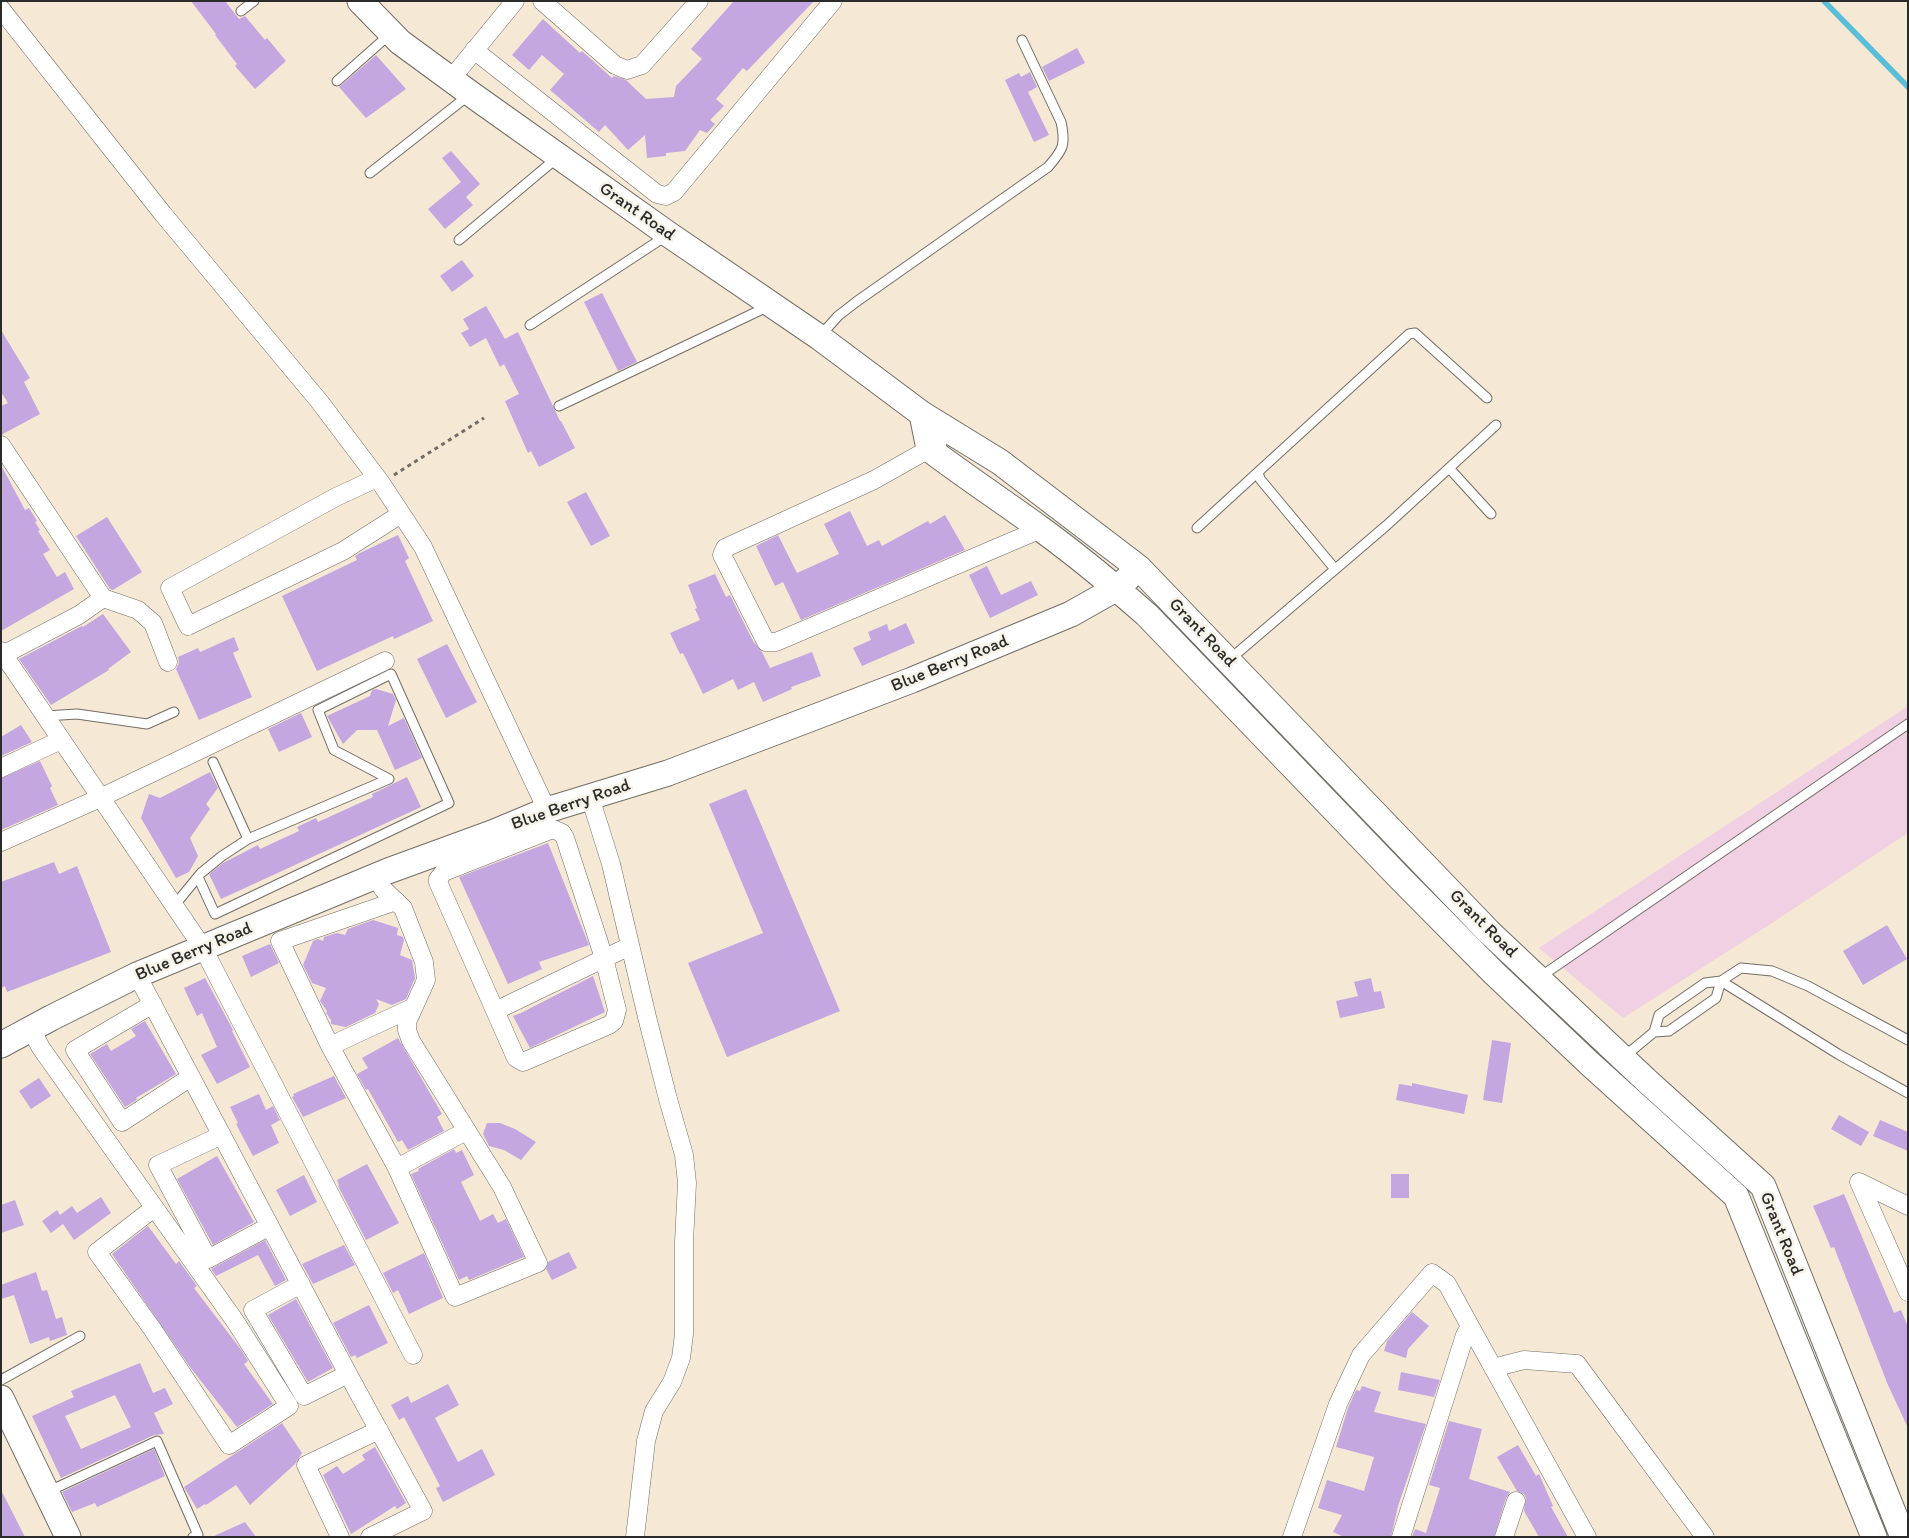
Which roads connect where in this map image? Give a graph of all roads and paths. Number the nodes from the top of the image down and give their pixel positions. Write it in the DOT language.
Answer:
graph roads {
  1 [pos="254,1"];
  2 [pos="360,1"];
  3 [pos="515,1"];
  4 [pos="542,1"];
  5 [pos="699,1"];
  6 [pos="833,1"];
  7 [pos="1,9"];
  8 [pos="241,11"];
  9 [pos="391,33"];
  10 [pos="1022,40"];
  11 [pos="474,50"];
  12 [pos="451,78"];
  13 [pos="338,81"];
  14 [pos="471,94"];
  15 [pos="558,157"];
  16 [pos="370,173"];
  17 [pos="668,234"];
  18 [pos="459,240"];
  19 [pos="772,305"];
  20 [pos="530,325"];
  21 [pos="819,338"];
  22 [pos="1487,398"];
  23 [pos="559,406"];
  24 [pos="922,414"];
  25 [pos="484,418"];
  26 [pos="1496,425"];
  27 [pos="948,430"];
  28 [pos="1,445"];
  29 [pos="929,449"];
  30 [pos="1449,468"];
  31 [pos="1258,472"];
  32 [pos="379,481"];
  33 [pos="401,514"];
  34 [pos="1491,514"];
  35 [pos="1197,528"];
  36 [pos="1041,529"];
  37 [pos="1139,568"];
  38 [pos="1335,569"];
  39 [pos="1117,588"];
  40 [pos="103,598"];
  41 [pos="2,654"];
  42 [pos="385,660"];
  43 [pos="1228,660"];
  44 [pos="168,662"];
  45 [pos="174,712"];
  46 [pos="45,716"];
  47 [pos="1908,724"];
  48 [pos="62,740"];
  49 [pos="214,762"];
  50 [pos="1,768"];
  51 [pos="590,797"];
  52 [pos="100,798"];
  53 [pos="547,810"];
  54 [pos="248,839"];
  55 [pos="1,842"];
  56 [pos="382,874"];
  57 [pos="198,877"];
  58 [pos="396,902"];
  59 [pos="174,906"];
  60 [pos="630,946"];
  61 [pos="203,948"];
  62 [pos="604,958"];
  63 [pos="138,975"];
  64 [pos="1538,978"];
  65 [pos="1721,981"];
  66 [pos="153,1004"];
  67 [pos="414,1007"];
  68 [pos="495,1011"];
  69 [pos="31,1029"];
  70 [pos="1654,1032"];
  71 [pos="1906,1036"];
  72 [pos="1,1045"];
  73 [pos="330,1046"];
  74 [pos="1623,1058"];
  75 [pos="191,1077"];
  76 [pos="1908,1093"];
  77 [pos="466,1131"];
  78 [pos="222,1135"];
  79 [pos="397,1168"];
  80 [pos="1908,1206"];
  81 [pos="154,1208"];
  82 [pos="270,1226"];
  83 [pos="301,1284"];
  84 [pos="1908,1292"];
  85 [pos="1470,1326"];
  86 [pos="80,1336"];
  87 [pos="413,1355"];
  88 [pos="1493,1368"];
  89 [pos="348,1374"];
  90 [pos="1,1380"];
  91 [pos="2,1403"];
  92 [pos="379,1430"];
  93 [pos="47,1492"];
  94 [pos="1516,1501"];
  95 [pos="68,1537"];
  96 [pos="193,1537"];
  97 [pos="340,1537"];
  98 [pos="370,1537"];
  99 [pos="635,1537"];
  100 [pos="1292,1537"];
  101 [pos="1401,1537"];
  102 [pos="1504,1537"];
  103 [pos="1587,1537"];
  104 [pos="1705,1537"];
  105 [pos="1874,1537"];
  106 [pos="1903,1537"];
  1 -- 8 [label="lane"];
  2 -- 9 [label="main road, Grant Road"];
  3 -- 11 [label="street"];
  4 -- 5 [label="street"];
  6 -- 11 [label="street"];
  7 -- 32 [label="street"];
  9 -- 12 [label="main road, Grant Road"];
  9 -- 13 [label="lane"];
  10 -- 21 [label="lane"];
  11 -- 12 [label="street"];
  12 -- 14 [label="main road, Grant Road"];
  14 -- 15 [label="main road, Grant Road"];
  14 -- 16 [label="lane"];
  15 -- 17 [label="main road, Grant Road"];
  15 -- 18 [label="lane"];
  17 -- 19 [label="main road, Grant Road"];
  17 -- 20 [label="lane"];
  19 -- 21 [label="main road, Grant Road"];
  19 -- 23 [label="lane"];
  21 -- 24 [label="main road, Grant Road"];
  22 -- 31 [label="lane"];
  24 -- 27 [label="main road, Grant Road"];
  24 -- 29 [label="main road"];
  25 -- 32 [label="path"];
  26 -- 30 [label="lane"];
  27 -- 29 [label="street"];
  27 -- 37 [label="main road, Grant Road"];
  28 -- 40 [label="street"];
  29 -- 36 [label="main road, Grant Road"];
  29 -- 36 [label="street"];
  30 -- 34 [label="lane"];
  30 -- 38 [label="lane"];
  31 -- 35 [label="lane"];
  31 -- 38 [label="lane"];
  32 -- 33 [label="street"];
  32 -- 33 [label="street"];
  33 -- 53 [label="street"];
  36 -- 39 [label="main road, Grant Road"];
  37 -- 39 [label="main road, Blue Berry Road"];
  37 -- 43 [label="main road, Grant Road"];
  38 -- 43 [label="lane"];
  39 -- 51 [label="main road, Blue Berry Road"];
  39 -- 105 [label="main road, Grant Road"];
  40 -- 41 [label="street"];
  40 -- 44 [label="street"];
  41 -- 46 [label="street"];
  42 -- 52 [label="street"];
  43 -- 64 [label="main road, Grant Road"];
  45 -- 46 [label="lane"];
  46 -- 48 [label="street"];
  47 -- 64 [label="lane"];
  48 -- 50 [label="street"];
  48 -- 52 [label="street"];
  49 -- 54 [label="lane"];
  51 -- 53 [label="main road, Blue Berry Road"];
  51 -- 60 [label="street"];
  52 -- 55 [label="street"];
  52 -- 59 [label="street"];
  53 -- 56 [label="main road, Blue Berry Road"];
  54 -- 57 [label="lane"];
  54 -- 57 [label="lane"];
  56 -- 58 [label="street"];
  56 -- 61 [label="main road, Blue Berry Road"];
  57 -- 59 [label="lane"];
  58 -- 67 [label="street"];
  58 -- 73 [label="street"];
  59 -- 61 [label="street"];
  60 -- 62 [label="street"];
  60 -- 99 [label="street"];
  61 -- 63 [label="main road, Blue Berry Road"];
  61 -- 87 [label="street"];
  62 -- 68 [label="street"];
  62 -- 68 [label="street"];
  62 -- 68 [label="street"];
  63 -- 66 [label="street"];
  63 -- 69 [label="main road, Blue Berry Road"];
  64 -- 74 [label="main road, Grant Road"];
  65 -- 70 [label="lane"];
  65 -- 70 [label="lane"];
  65 -- 71 [label="lane"];
  65 -- 76 [label="lane"];
  66 -- 75 [label="street"];
  66 -- 75 [label="street"];
  67 -- 73 [label="street"];
  67 -- 77 [label="street"];
  69 -- 72 [label="main road, Blue Berry Road"];
  69 -- 81 [label="street"];
  70 -- 74 [label="lane"];
  73 -- 79 [label="street"];
  74 -- 106 [label="main road, Grant Road"];
  75 -- 78 [label="street"];
  77 -- 79 [label="street"];
  77 -- 79 [label="street"];
  78 -- 82 [label="street"];
  78 -- 82 [label="street"];
  80 -- 84 [label="street"];
  81 -- 81 [label="street"];
  82 -- 83 [label="street"];
  83 -- 89 [label="street"];
  83 -- 89 [label="street"];
  85 -- 88 [label="street"];
  85 -- 100 [label="street"];
  85 -- 101 [label="street"];
  86 -- 90 [label="lane"];
  88 -- 103 [label="street"];
  88 -- 104 [label="street"];
  89 -- 92 [label="street"];
  91 -- 93 [label="main road"];
  92 -- 97 [label="street"];
  92 -- 98 [label="street"];
  93 -- 95 [label="main road"];
  93 -- 96 [label="lane"];
  94 -- 102 [label="street"];
}
